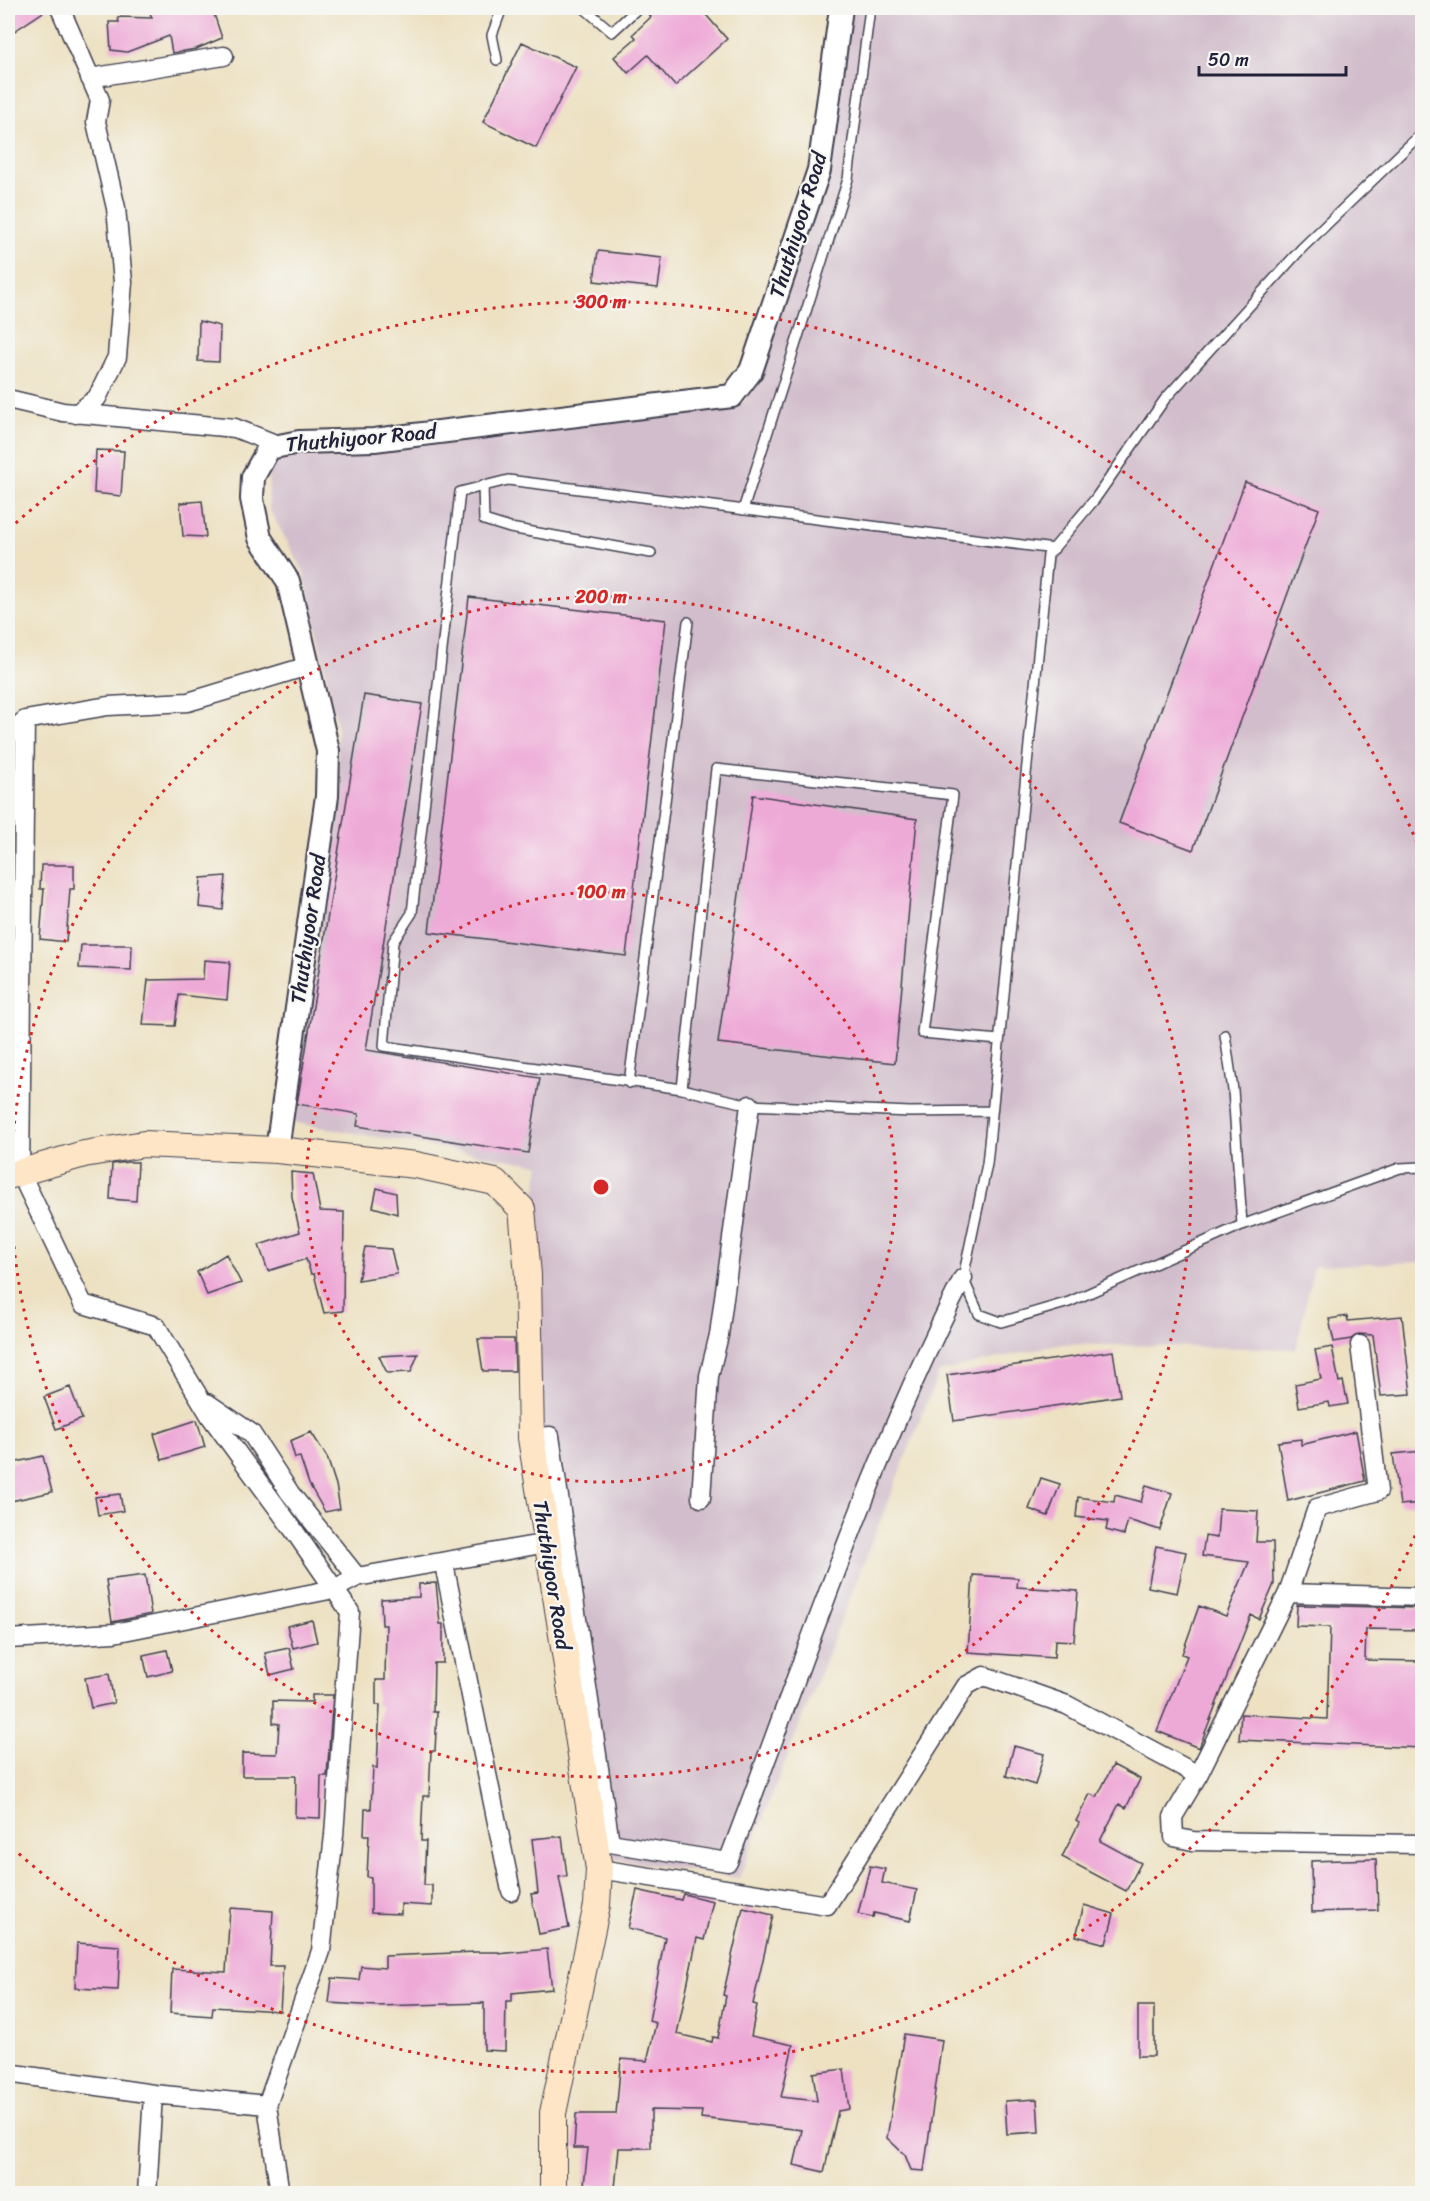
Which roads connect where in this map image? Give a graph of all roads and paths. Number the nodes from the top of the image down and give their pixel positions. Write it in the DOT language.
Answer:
graph roads {
  1 [pos="60,8"];
  2 [pos="502,8"];
  3 [pos="584,8"];
  4 [pos="638,8"];
  5 [pos="841,8"];
  6 [pos="870,8"];
  7 [pos="224,56"];
  8 [pos="497,60"];
  9 [pos="90,78"];
  10 [pos="1422,133"];
  11 [pos="8,399"];
  12 [pos="76,414"];
  13 [pos="278,445"];
  14 [pos="483,485"];
  15 [pos="743,510"];
  16 [pos="1054,549"];
  17 [pos="651,553"];
  18 [pos="688,622"];
  19 [pos="308,666"];
  20 [pos="25,720"];
  21 [pos="8,735"];
  22 [pos="1225,1035"];
  23 [pos="999,1040"];
  24 [pos="629,1083"];
  25 [pos="682,1089"];
  26 [pos="750,1105"];
  27 [pos="992,1111"];
  28 [pos="277,1150"];
  29 [pos="1422,1167"];
  30 [pos="14,1174"];
  31 [pos="1242,1225"];
  32 [pos="963,1278"];
  33 [pos="1360,1345"];
  34 [pos="197,1395"];
  35 [pos="531,1438"];
  36 [pos="700,1498"];
  37 [pos="547,1543"];
  38 [pos="444,1564"];
  39 [pos="357,1577"];
  40 [pos="334,1589"];
  41 [pos="1288,1593"];
  42 [pos="1422,1597"];
  43 [pos="8,1640"];
  44 [pos="1198,1775"];
  45 [pos="1422,1845"];
  46 [pos="599,1869"];
  47 [pos="511,1892"];
  48 [pos="8,2073"];
  49 [pos="153,2094"];
  50 [pos="267,2105"];
  51 [pos="147,2193"];
  52 [pos="280,2193"];
  53 [pos="553,2193"];
  1 -- 9 [label="street"];
  2 -- 8 [label="lane"];
  3 -- 4 [label="lane"];
  5 -- 13 [label="street, Thuthiyoor Road"];
  6 -- 15 [label="lane"];
  7 -- 9 [label="street"];
  9 -- 12 [label="street"];
  10 -- 16 [label="lane"];
  11 -- 12 [label="street"];
  12 -- 13 [label="street"];
  13 -- 19 [label="street, Thuthiyoor Road"];
  14 -- 15 [label="lane"];
  14 -- 17 [label="lane"];
  14 -- 24 [label="lane"];
  15 -- 16 [label="lane"];
  16 -- 23 [label="lane"];
  18 -- 24 [label="lane"];
  19 -- 20 [label="street"];
  19 -- 28 [label="street, Thuthiyoor Road"];
  20 -- 21 [label="street"];
  20 -- 30 [label="street"];
  22 -- 31 [label="lane"];
  23 -- 25 [label="lane"];
  23 -- 27 [label="lane"];
  24 -- 25 [label="lane"];
  25 -- 26 [label="lane"];
  26 -- 27 [label="lane"];
  26 -- 36 [label="street"];
  27 -- 32 [label="lane"];
  28 -- 30 [label="main road, Thuthiyoor Road"];
  28 -- 35 [label="main road, Thuthiyoor Road"];
  29 -- 31 [label="lane"];
  30 -- 34 [label="street"];
  31 -- 32 [label="lane"];
  32 -- 35 [label="street"];
  33 -- 41 [label="street"];
  34 -- 39 [label="street"];
  34 -- 40 [label="street"];
  35 -- 37 [label="main road, Thuthiyoor Road"];
  37 -- 38 [label="street"];
  37 -- 46 [label="main road, Thuthiyoor Road"];
  38 -- 39 [label="street"];
  38 -- 47 [label="street"];
  39 -- 40 [label="street"];
  40 -- 43 [label="street"];
  40 -- 50 [label="street"];
  41 -- 42 [label="street"];
  41 -- 44 [label="street"];
  44 -- 45 [label="street"];
  44 -- 46 [label="street"];
  46 -- 53 [label="main road, Thuthiyoor Road"];
  48 -- 49 [label="street"];
  49 -- 50 [label="street"];
  49 -- 51 [label="street"];
  50 -- 52 [label="street"];
}
